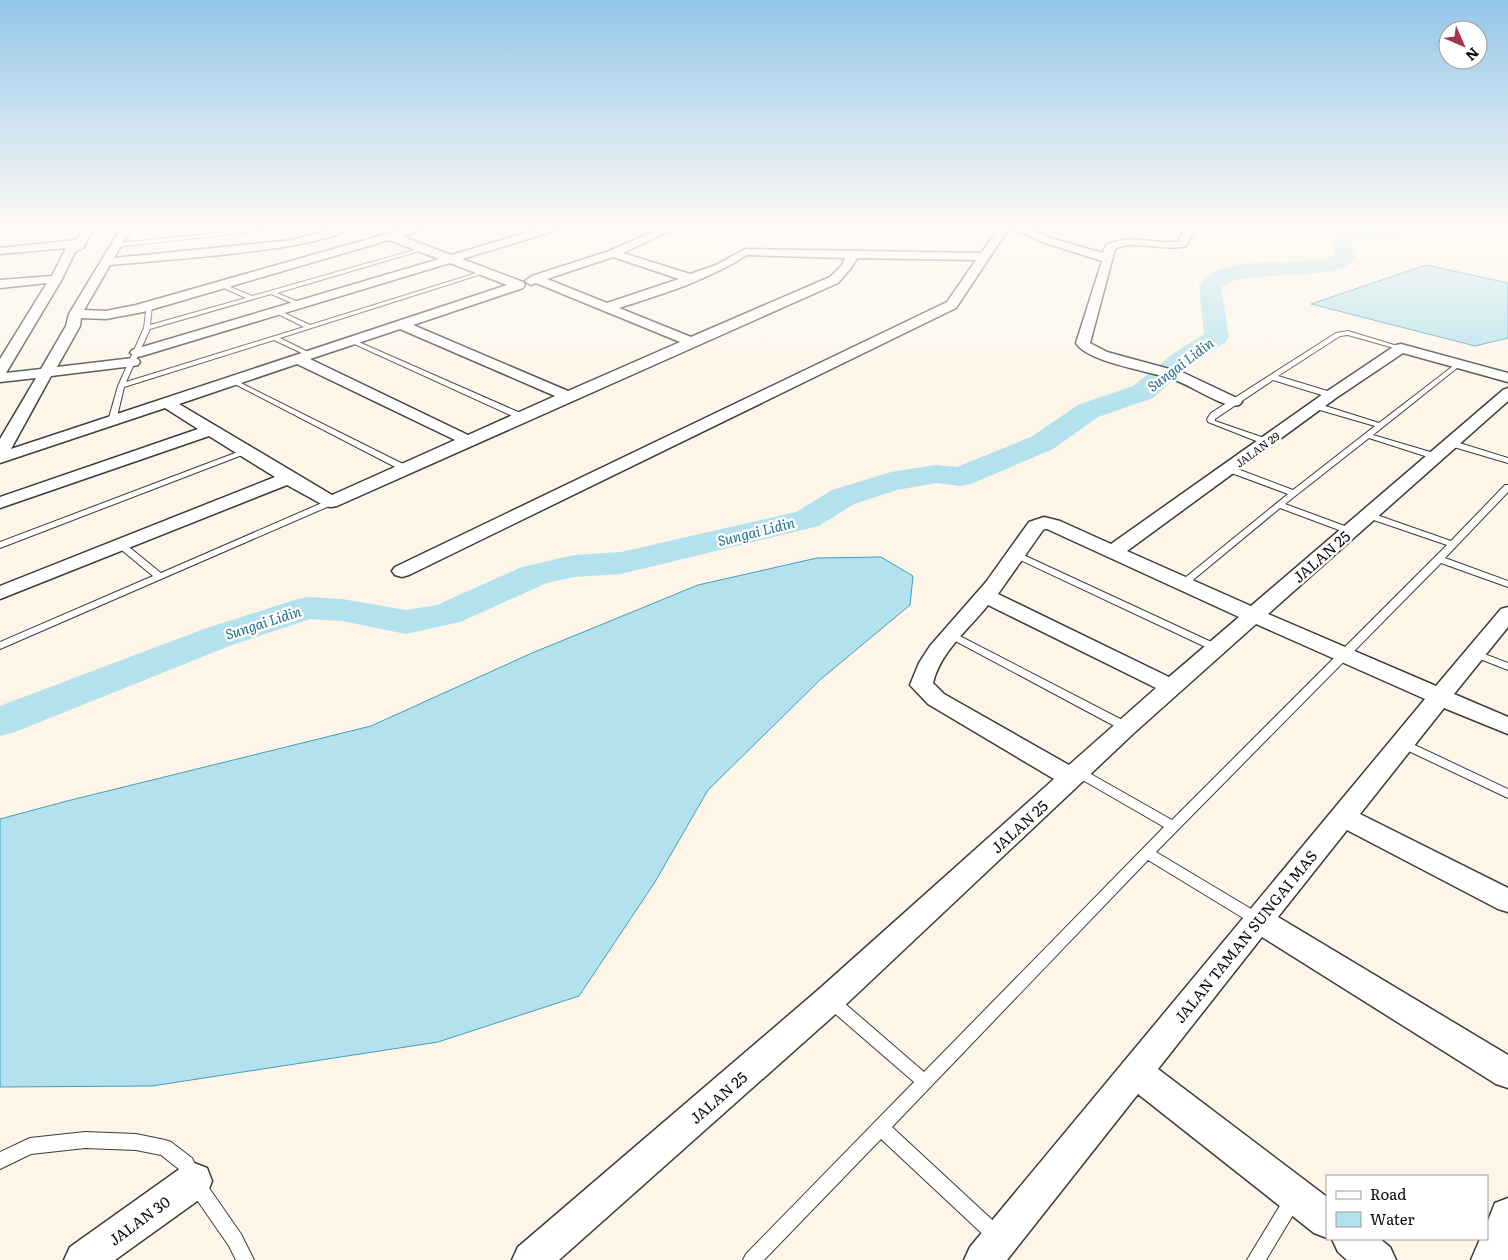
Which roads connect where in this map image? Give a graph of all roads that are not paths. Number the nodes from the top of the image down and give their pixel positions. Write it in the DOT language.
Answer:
graph roads {
  1 [pos="51,287"];
  2 [pos="92,287"];
  3 [pos="215,287"];
  4 [pos="225,287"];
  5 [pos="290,287"];
  6 [pos="362,287"];
  7 [pos="437,287"];
  8 [pos="514,287"];
  9 [pos="555,287"];
  10 [pos="668,287"];
  11 [pos="818,287"];
  12 [pos="965,287"];
  13 [pos="1100,287"];
  14 [pos="272,292"];
  15 [pos="251,298"];
  16 [pos="301,305"];
  17 [pos="149,306"];
  18 [pos="606,308"];
  19 [pos="278,312"];
  20 [pos="75,314"];
  21 [pos="400,324"];
  22 [pos="310,327"];
  23 [pos="147,328"];
  24 [pos="275,338"];
  25 [pos="352,340"];
  26 [pos="691,342"];
  27 [pos="1401,348"];
  28 [pos="304,357"];
  29 [pos="135,358"];
  30 [pos="1459,364"];
  31 [pos="0,371"];
  32 [pos="44,373"];
  33 [pos="1272,377"];
  34 [pos="0,378"];
  35 [pos="1508,378"];
  36 [pos="233,381"];
  37 [pos="121,386"];
  38 [pos="1508,393"];
  39 [pos="1331,395"];
  40 [pos="568,396"];
  41 [pos="1234,402"];
  42 [pos="167,403"];
  43 [pos="1316,406"];
  44 [pos="522,417"];
  45 [pos="112,421"];
  46 [pos="1381,426"];
  47 [pos="210,430"];
  48 [pos="1368,436"];
  49 [pos="467,440"];
  50 [pos="1268,442"];
  51 [pos="1442,450"];
  52 [pos="246,452"];
  53 [pos="0,453"];
  54 [pos="0,458"];
  55 [pos="1508,461"];
  56 [pos="404,468"];
  57 [pos="1230,469"];
  58 [pos="288,478"];
  59 [pos="1508,487"];
  60 [pos="1294,493"];
  61 [pos="332,502"];
  62 [pos="0,503"];
  63 [pos="1279,505"];
  64 [pos="1359,523"];
  65 [pos="1452,544"];
  66 [pos="0,545"];
  67 [pos="121,545"];
  68 [pos="1114,551"];
  69 [pos="1017,555"];
  70 [pos="1439,559"];
  71 [pos="402,571"];
  72 [pos="160,577"];
  73 [pos="1184,583"];
  74 [pos="1508,584"];
  75 [pos="0,593"];
  76 [pos="986,596"];
  77 [pos="1254,615"];
  78 [pos="1507,616"];
  79 [pos="952,635"];
  80 [pos="0,646"];
  81 [pos="1216,648"];
  82 [pos="1474,653"];
  83 [pos="1344,656"];
  84 [pos="1508,667"];
  85 [pos="1172,687"];
  86 [pos="1439,696"];
  87 [pos="1508,726"];
  88 [pos="1126,727"];
  89 [pos="1402,742"];
  90 [pos="1075,775"];
  91 [pos="1508,794"];
  92 [pos="1342,816"];
  93 [pos="1173,826"];
  94 [pos="1148,853"];
  95 [pos="1508,901"];
  96 [pos="1258,920"];
  97 [pos="829,1000"];
  98 [pos="1136,1072"];
  99 [pos="1508,1074"];
  100 [pos="925,1082"];
  101 [pos="881,1128"];
  102 [pos="0,1161"];
  103 [pos="194,1181"];
  104 [pos="1296,1195"];
  105 [pos="1508,1216"];
  106 [pos="1326,1219"];
  107 [pos="1352,1240"];
  108 [pos="991,1249"];
  109 [pos="83,1260"];
  110 [pos="245,1260"];
  111 [pos="531,1260"];
  112 [pos="752,1260"];
  113 [pos="1256,1260"];
  114 [pos="1377,1260"];
  115 [pos="1490,1260"];
  1 -- 31 [label="street"];
  2 -- 20 [label="street"];
  3 -- 17 [label="street"];
  4 -- 15 [label="lane"];
  5 -- 14 [label="lane"];
  6 -- 16 [label="street"];
  7 -- 22 [label="lane"];
  8 -- 21 [label="street"];
  9 -- 18 [label="street"];
  10 -- 18 [label="street"];
  11 -- 26 [label="street"];
  12 -- 71 [label="street"];
  13 -- 41 [label="street"];
  14 -- 15 [label="lane"];
  14 -- 16 [label="lane"];
  15 -- 23 [label="lane"];
  16 -- 19 [label="street"];
  17 -- 20 [label="street"];
  17 -- 23 [label="lane"];
  18 -- 26 [label="street"];
  19 -- 22 [label="lane"];
  19 -- 29 [label="street"];
  20 -- 32 [label="street"];
  21 -- 25 [label="street"];
  21 -- 40 [label="street"];
  22 -- 24 [label="lane"];
  23 -- 29 [label="lane"];
  24 -- 28 [label="lane"];
  24 -- 37 [label="lane"];
  25 -- 28 [label="street"];
  25 -- 44 [label="lane"];
  26 -- 40 [label="street"];
  27 -- 30 [label="street"];
  27 -- 33 [label="lane"];
  27 -- 39 [label="street, JALAN 29"];
  28 -- 36 [label="street"];
  28 -- 49 [label="street"];
  29 -- 32 [label="street"];
  29 -- 37 [label="lane"];
  30 -- 35 [label="street"];
  30 -- 46 [label="lane"];
  32 -- 34 [label="street"];
  32 -- 53 [label="street"];
  33 -- 39 [label="lane"];
  33 -- 41 [label="lane"];
  36 -- 42 [label="street"];
  36 -- 56 [label="lane"];
  37 -- 45 [label="lane"];
  38 -- 51 [label="street, JALAN 25"];
  39 -- 43 [label="street, JALAN 29"];
  40 -- 44 [label="street"];
  41 -- 50 [label="lane"];
  42 -- 45 [label="street"];
  42 -- 47 [label="street"];
  43 -- 46 [label="lane"];
  43 -- 50 [label="street, JALAN 29"];
  44 -- 49 [label="street"];
  45 -- 54 [label="street"];
  46 -- 48 [label="lane"];
  47 -- 52 [label="street"];
  47 -- 62 [label="street"];
  48 -- 51 [label="lane"];
  48 -- 60 [label="lane"];
  49 -- 56 [label="street"];
  50 -- 57 [label="street, JALAN 29"];
  51 -- 55 [label="lane"];
  51 -- 64 [label="street, JALAN 25"];
  52 -- 58 [label="street"];
  52 -- 66 [label="lane"];
  56 -- 61 [label="street"];
  57 -- 60 [label="lane"];
  57 -- 68 [label="street, JALAN 29"];
  58 -- 61 [label="street"];
  58 -- 67 [label="street"];
  59 -- 65 [label="lane"];
  60 -- 63 [label="lane"];
  61 -- 72 [label="lane"];
  63 -- 64 [label="lane"];
  63 -- 73 [label="lane"];
  64 -- 65 [label="lane"];
  64 -- 77 [label="street, JALAN 25"];
  65 -- 70 [label="lane"];
  67 -- 72 [label="lane"];
  67 -- 75 [label="street"];
  68 -- 69 [label="street"];
  68 -- 73 [label="street"];
  69 -- 76 [label="street"];
  69 -- 81 [label="lane"];
  70 -- 74 [label="lane"];
  70 -- 83 [label="lane"];
  72 -- 80 [label="lane"];
  73 -- 77 [label="street"];
  76 -- 79 [label="street"];
  76 -- 85 [label="street"];
  77 -- 81 [label="street, JALAN 25"];
  77 -- 83 [label="street"];
  78 -- 82 [label="street, JALAN TAMAN SUNGAI MAS"];
  79 -- 88 [label="lane"];
  79 -- 90 [label="street"];
  81 -- 85 [label="street, JALAN 25"];
  82 -- 84 [label="lane"];
  82 -- 86 [label="street, JALAN TAMAN SUNGAI MAS"];
  83 -- 86 [label="street"];
  83 -- 93 [label="lane"];
  85 -- 88 [label="street, JALAN 25"];
  86 -- 87 [label="street"];
  86 -- 89 [label="street, JALAN TAMAN SUNGAI MAS"];
  88 -- 90 [label="street, JALAN 25"];
  89 -- 91 [label="lane"];
  89 -- 92 [label="street, JALAN TAMAN SUNGAI MAS"];
  90 -- 93 [label="lane"];
  90 -- 97 [label="street, JALAN 25"];
  92 -- 95 [label="street"];
  92 -- 96 [label="street, JALAN TAMAN SUNGAI MAS"];
  93 -- 94 [label="lane"];
  94 -- 96 [label="lane"];
  94 -- 100 [label="lane"];
  96 -- 98 [label="street, JALAN TAMAN SUNGAI MAS"];
  96 -- 99 [label="street"];
  97 -- 100 [label="lane"];
  97 -- 111 [label="street, JALAN 25"];
  98 -- 104 [label="street"];
  98 -- 108 [label="street, JALAN TAMAN SUNGAI MAS"];
  100 -- 101 [label="lane"];
  101 -- 108 [label="lane"];
  101 -- 112 [label="lane"];
  102 -- 103 [label="lane"];
  103 -- 109 [label="street, JALAN 30"];
  103 -- 110 [label="lane"];
  104 -- 106 [label="street"];
  104 -- 113 [label="lane"];
  105 -- 115 [label="street"];
  107 -- 114 [label="street"];
}
